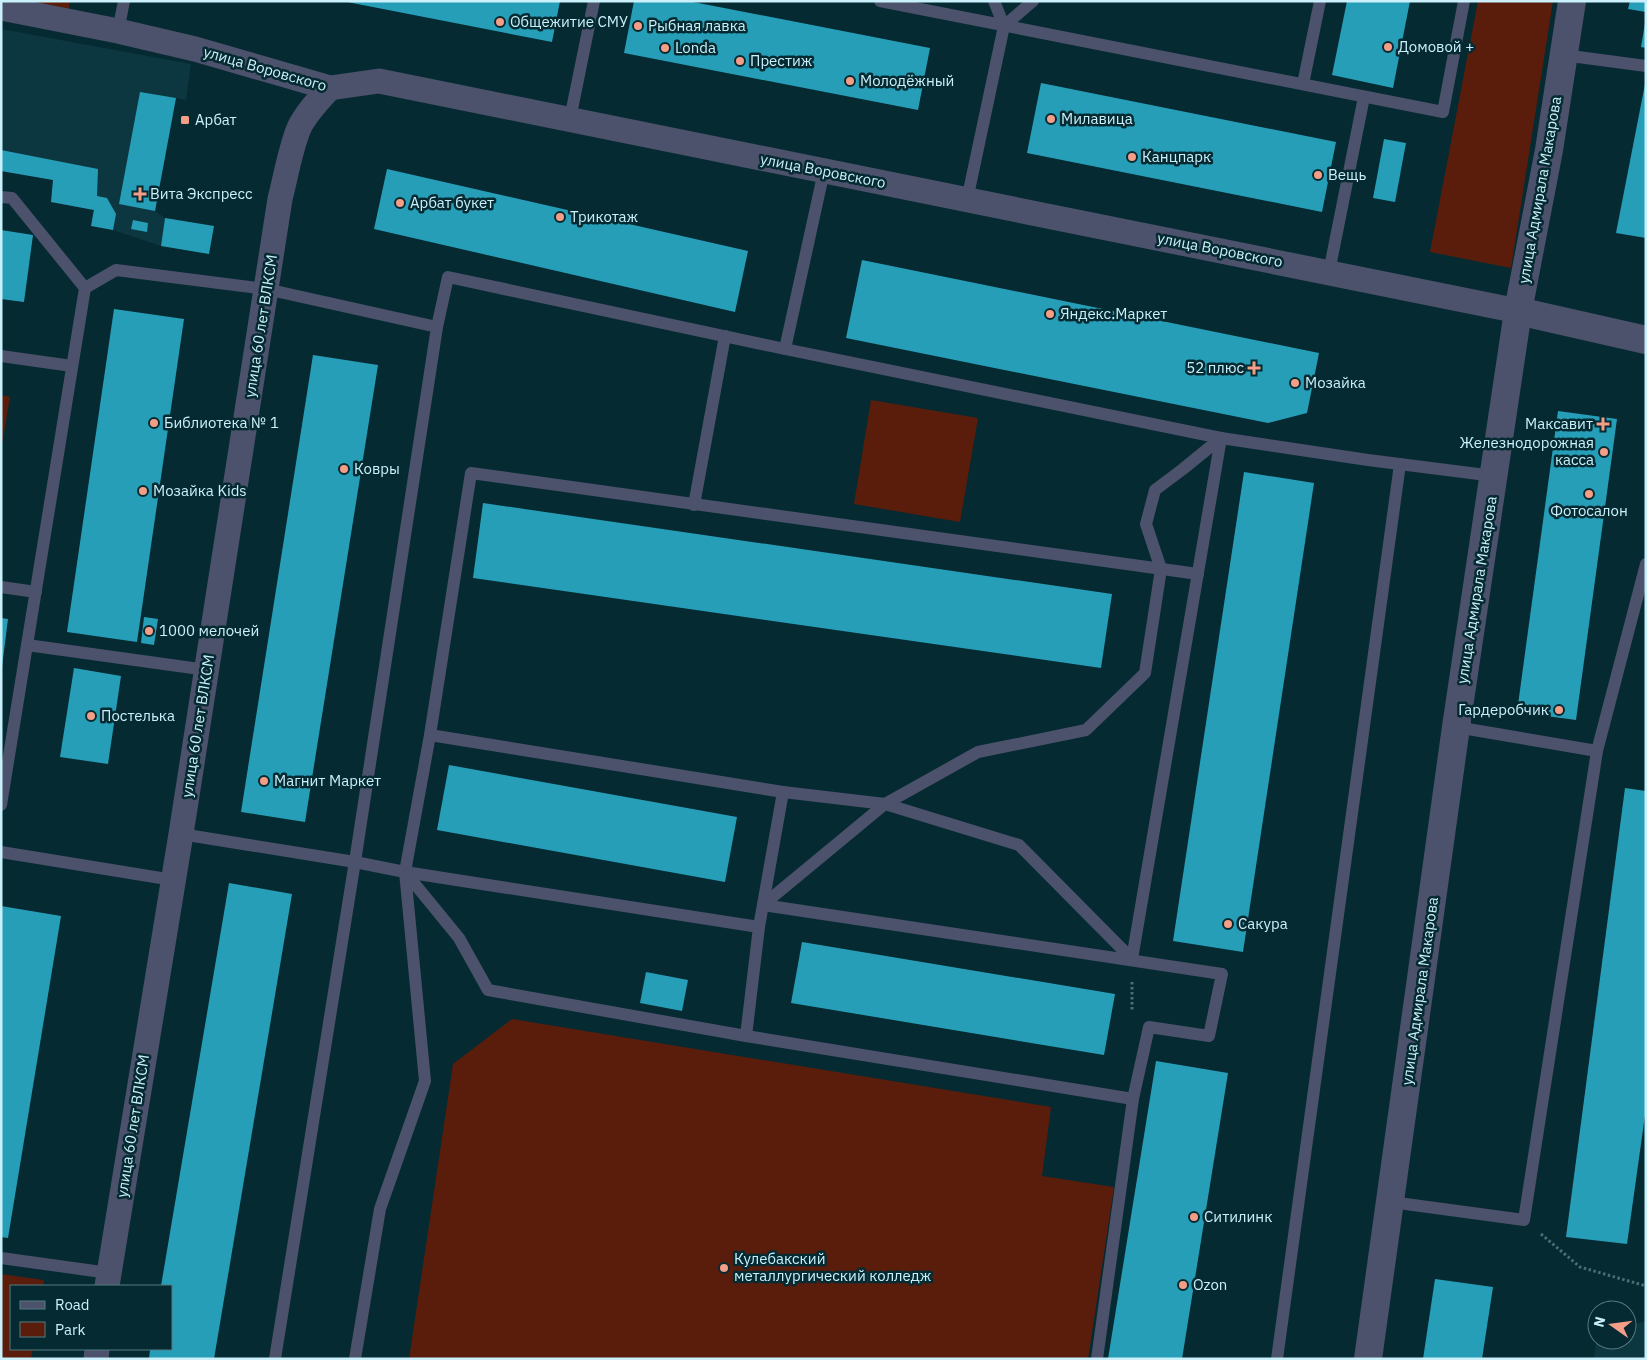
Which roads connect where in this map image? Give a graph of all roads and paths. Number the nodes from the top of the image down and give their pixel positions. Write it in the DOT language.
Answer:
graph roads {
  1 [pos="124,1"];
  2 [pos="594,1"];
  3 [pos="880,1"];
  4 [pos="994,1"];
  5 [pos="1033,1"];
  6 [pos="1320,1"];
  7 [pos="1464,1"];
  8 [pos="1572,1"];
  9 [pos="1,8"];
  10 [pos="1004,26"];
  11 [pos="118,31"];
  12 [pos="1564,55"];
  13 [pos="1646,66"];
  14 [pos="1303,84"];
  15 [pos="330,88"];
  16 [pos="1364,97"];
  17 [pos="570,119"];
  18 [pos="824,171"];
  19 [pos="1,197"];
  20 [pos="967,200"];
  21 [pos="1329,272"];
  22 [pos="85,288"];
  23 [pos="266,289"];
  24 [pos="1518,311"];
  25 [pos="437,327"];
  26 [pos="725,336"];
  27 [pos="1646,340"];
  28 [pos="784,349"];
  29 [pos="1,356"];
  30 [pos="72,366"];
  31 [pos="1221,438"];
  32 [pos="1400,464"];
  33 [pos="1494,476"];
  34 [pos="694,505"];
  35 [pos="1646,564"];
  36 [pos="1162,569"];
  37 [pos="1198,574"];
  38 [pos="1,587"];
  39 [pos="36,592"];
  40 [pos="27,645"];
  41 [pos="207,670"];
  42 [pos="1456,728"];
  43 [pos="430,736"];
  44 [pos="1597,751"];
  45 [pos="783,792"];
  46 [pos="885,804"];
  47 [pos="1,805"];
  48 [pos="181,834"];
  49 [pos="1,852"];
  50 [pos="355,862"];
  51 [pos="405,872"];
  52 [pos="173,880"];
  53 [pos="763,905"];
  54 [pos="759,927"];
  55 [pos="1132,959"];
  56 [pos="746,1036"];
  57 [pos="1133,1099"];
  58 [pos="1391,1202"];
  59 [pos="1524,1220"];
  60 [pos="1,1258"];
  61 [pos="108,1280"];
  62 [pos="1646,1286"];
  63 [pos="276,1359"];
  64 [pos="355,1359"];
  65 [pos="1097,1359"];
  66 [pos="1277,1359"];
  67 [pos="1368,1359"];
  1 -- 11 [label="lane"];
  2 -- 17 [label="lane"];
  3 -- 10 [label="lane"];
  4 -- 10 [label="lane"];
  5 -- 10 [label="lane"];
  6 -- 14 [label="lane"];
  7 -- 16 [label="lane"];
  8 -- 12 [label="street, улица Адмирала Макарова"];
  9 -- 11 [label="street, улица Воровского"];
  10 -- 14 [label="lane"];
  10 -- 20 [label="lane"];
  11 -- 15 [label="street, улица Воровского"];
  12 -- 13 [label="lane"];
  12 -- 24 [label="street, улица Адмирала Макарова"];
  14 -- 16 [label="lane"];
  15 -- 17 [label="street, улица Воровского"];
  15 -- 23 [label="street, улица 60 лет ВЛКСМ"];
  16 -- 21 [label="lane"];
  17 -- 18 [label="street, улица Воровского"];
  18 -- 20 [label="street, улица Воровского"];
  18 -- 28 [label="lane"];
  19 -- 22 [label="lane"];
  20 -- 21 [label="street, улица Воровского"];
  21 -- 24 [label="street, улица Воровского"];
  22 -- 23 [label="lane"];
  22 -- 30 [label="lane"];
  23 -- 25 [label="lane"];
  23 -- 41 [label="street, улица 60 лет ВЛКСМ"];
  24 -- 27 [label="street, улица Воровского"];
  24 -- 33 [label="street, улица Адмирала Макарова"];
  25 -- 26 [label="lane"];
  25 -- 50 [label="lane"];
  26 -- 28 [label="lane"];
  26 -- 34 [label="lane"];
  28 -- 31 [label="lane"];
  29 -- 30 [label="lane"];
  30 -- 39 [label="lane"];
  31 -- 32 [label="lane"];
  31 -- 36 [label="lane"];
  31 -- 37 [label="lane"];
  32 -- 33 [label="lane"];
  32 -- 66 [label="lane"];
  33 -- 42 [label="street, улица Адмирала Макарова"];
  34 -- 36 [label="lane"];
  34 -- 43 [label="lane"];
  35 -- 44 [label="lane"];
  36 -- 37 [label="lane"];
  36 -- 46 [label="lane"];
  37 -- 55 [label="lane"];
  38 -- 39 [label="lane"];
  39 -- 40 [label="lane"];
  40 -- 41 [label="lane"];
  40 -- 47 [label="lane"];
  41 -- 48 [label="street, улица 60 лет ВЛКСМ"];
  42 -- 44 [label="lane"];
  42 -- 58 [label="street, улица Адмирала Макарова"];
  43 -- 45 [label="lane"];
  43 -- 51 [label="lane"];
  44 -- 59 [label="lane"];
  45 -- 46 [label="lane"];
  45 -- 53 [label="lane"];
  46 -- 53 [label="lane"];
  46 -- 55 [label="lane"];
  48 -- 50 [label="lane"];
  48 -- 52 [label="street, улица 60 лет ВЛКСМ"];
  49 -- 52 [label="lane"];
  50 -- 51 [label="lane"];
  50 -- 63 [label="lane"];
  51 -- 54 [label="lane"];
  51 -- 56 [label="lane"];
  51 -- 64 [label="lane"];
  52 -- 61 [label="street, улица 60 лет ВЛКСМ"];
  53 -- 54 [label="lane"];
  53 -- 55 [label="lane"];
  54 -- 56 [label="lane"];
  55 -- 57 [label="lane"];
  56 -- 57 [label="lane"];
  57 -- 65 [label="lane"];
  58 -- 59 [label="lane"];
  58 -- 67 [label="street, улица Адмирала Макарова"];
  59 -- 62 [label="path"];
  60 -- 61 [label="lane"];
}
